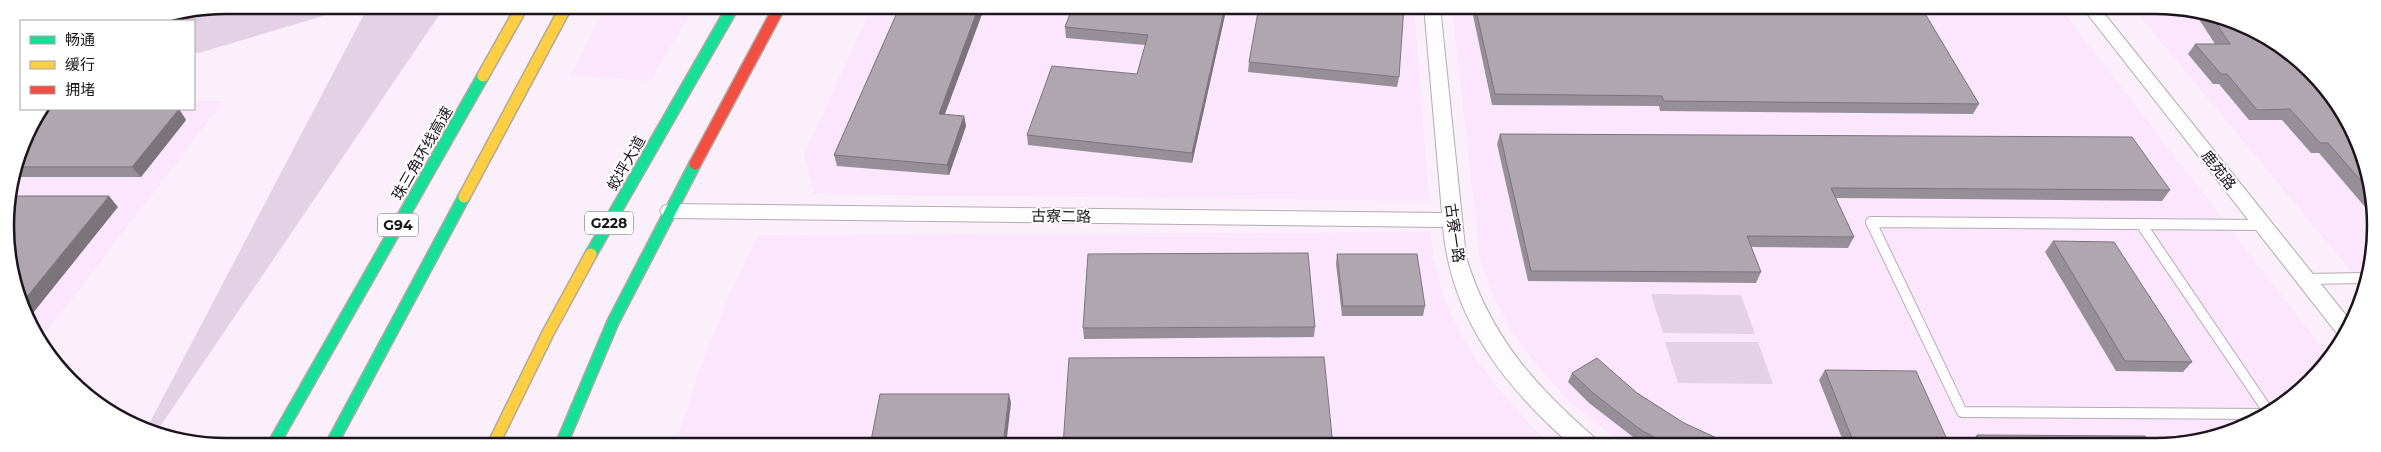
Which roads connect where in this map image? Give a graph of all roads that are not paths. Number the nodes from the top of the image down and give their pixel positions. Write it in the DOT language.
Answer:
graph roads {
  1 [pos="518,14"];
  2 [pos="562,14"];
  3 [pos="729,14"];
  4 [pos="776,14"];
  5 [pos="1433,14"];
  6 [pos="2096,14"];
  7 [pos="670,211"];
  8 [pos="1453,220"];
  9 [pos="2142,224"];
  10 [pos="2262,225"];
  11 [pos="2361,278"];
  12 [pos="2304,279"];
  13 [pos="2342,326"];
  14 [pos="2265,407"];
  15 [pos="2253,414"];
  16 [pos="277,438"];
  17 [pos="335,438"];
  18 [pos="496,438"];
  19 [pos="564,438"];
  20 [pos="1579,438"];
  1 -- 16 [label="highway, 珠三角环线高速 / G94"];
  2 -- 17 [label="highway, G94"];
  3 -- 18 [label="highway, 蛟坪大道 / G228"];
  4 -- 7 [label="highway, G228"];
  5 -- 8 [label="street, 古寮一路"];
  6 -- 10 [label="street, 鹿苑路"];
  7 -- 8 [label="street, 古寮二路"];
  7 -- 19 [label="highway, G228"];
  8 -- 20 [label="street, 古寮一路"];
  9 -- 10 [label="lane"];
  9 -- 14 [label="lane"];
  9 -- 15 [label="lane"];
  10 -- 12 [label="street, 鹿苑路"];
  11 -- 12 [label="lane"];
  12 -- 13 [label="street, 鹿苑路"];
}
